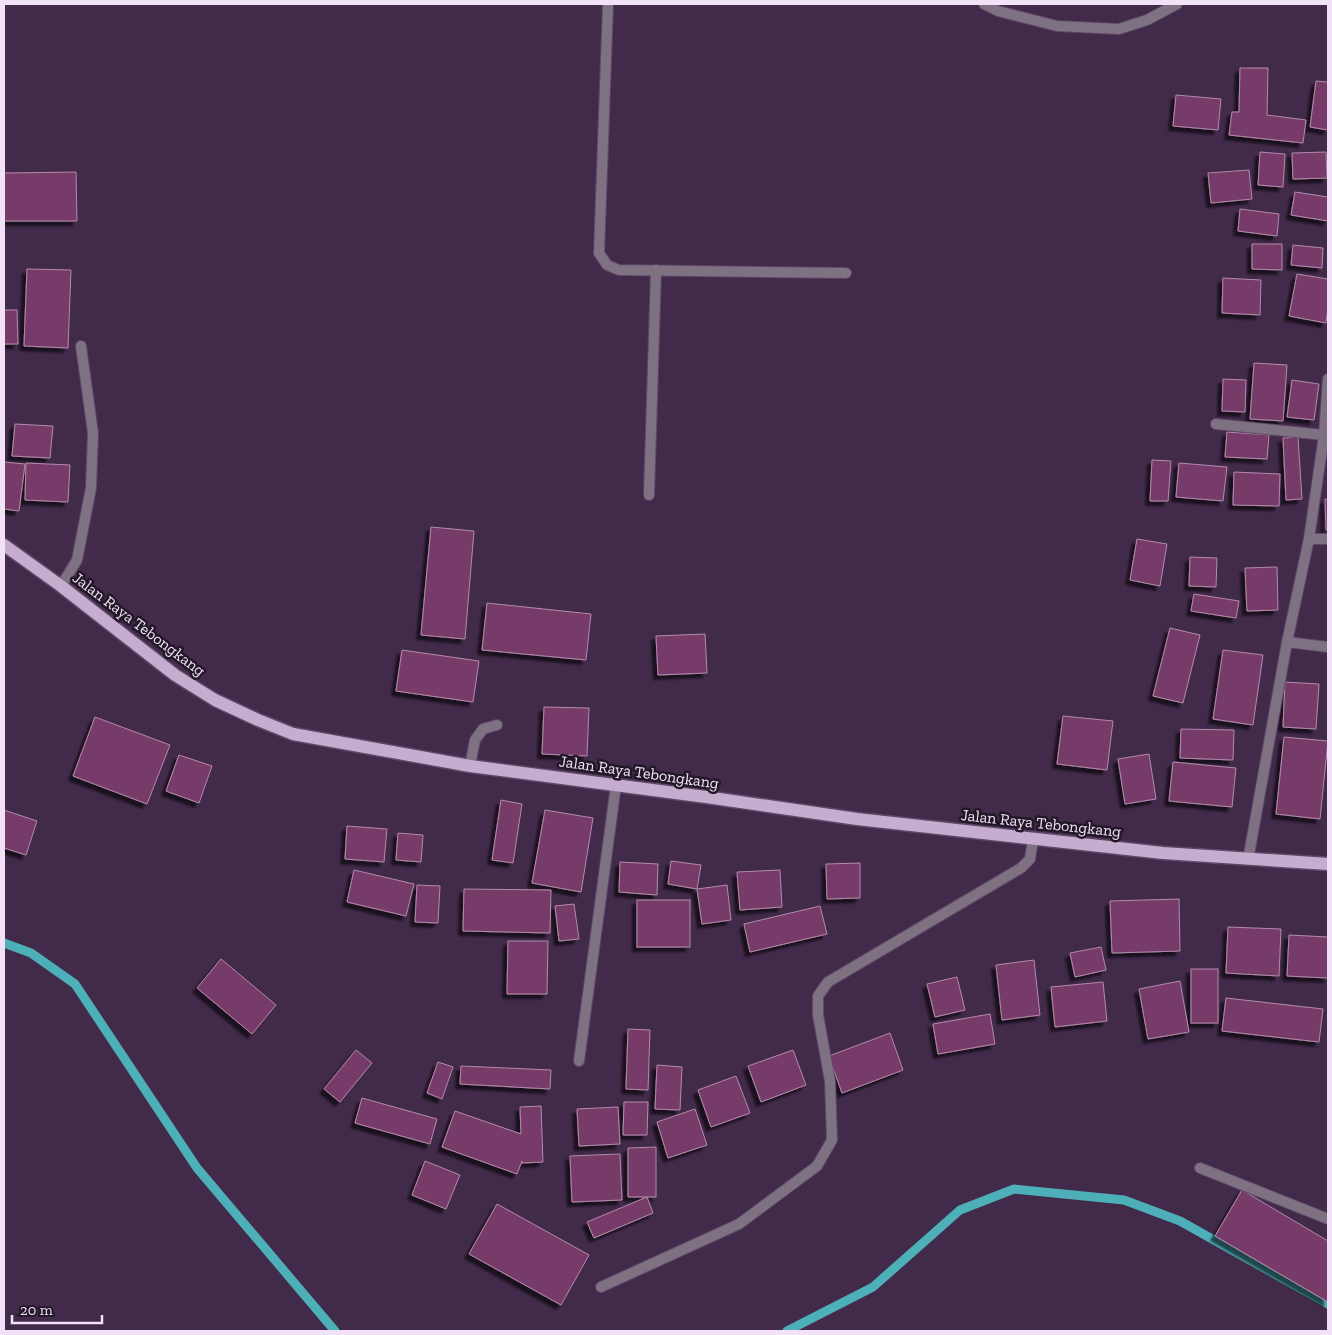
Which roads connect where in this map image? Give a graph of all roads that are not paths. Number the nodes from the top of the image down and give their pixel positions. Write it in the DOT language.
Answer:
graph roads {
  1 [pos="608,4"];
  2 [pos="984,4"];
  3 [pos="1177,4"];
  4 [pos="656,270"];
  5 [pos="846,273"];
  6 [pos="81,346"];
  7 [pos="1328,385"];
  8 [pos="1216,424"];
  9 [pos="1324,435"];
  10 [pos="648,496"];
  11 [pos="1309,539"];
  12 [pos="1328,539"];
  13 [pos="4,545"];
  14 [pos="61,586"];
  15 [pos="1287,642"];
  16 [pos="1328,648"];
  17 [pos="497,725"];
  18 [pos="470,766"];
  19 [pos="616,785"];
  20 [pos="1033,839"];
  21 [pos="1248,860"];
  22 [pos="1328,864"];
  23 [pos="579,1060"];
  24 [pos="1200,1168"];
  25 [pos="1328,1219"];
  26 [pos="601,1287"];
  1 -- 4 [label="street"];
  2 -- 3 [label="street"];
  4 -- 5 [label="street"];
  4 -- 10 [label="street"];
  6 -- 14 [label="street"];
  7 -- 9 [label="street"];
  8 -- 9 [label="street"];
  9 -- 11 [label="street"];
  11 -- 12 [label="street"];
  11 -- 15 [label="street"];
  13 -- 14 [label="main road, Jalan Raya Tebongkang"];
  14 -- 18 [label="main road, Jalan Raya Tebongkang"];
  15 -- 16 [label="street"];
  15 -- 21 [label="street"];
  17 -- 18 [label="street"];
  18 -- 19 [label="main road, Jalan Raya Tebongkang"];
  19 -- 20 [label="main road, Jalan Raya Tebongkang"];
  19 -- 23 [label="street"];
  20 -- 21 [label="main road, Jalan Raya Tebongkang"];
  20 -- 26 [label="street"];
  21 -- 22 [label="main road, Jalan Raya Tebongkang"];
  24 -- 25 [label="street"];
}
